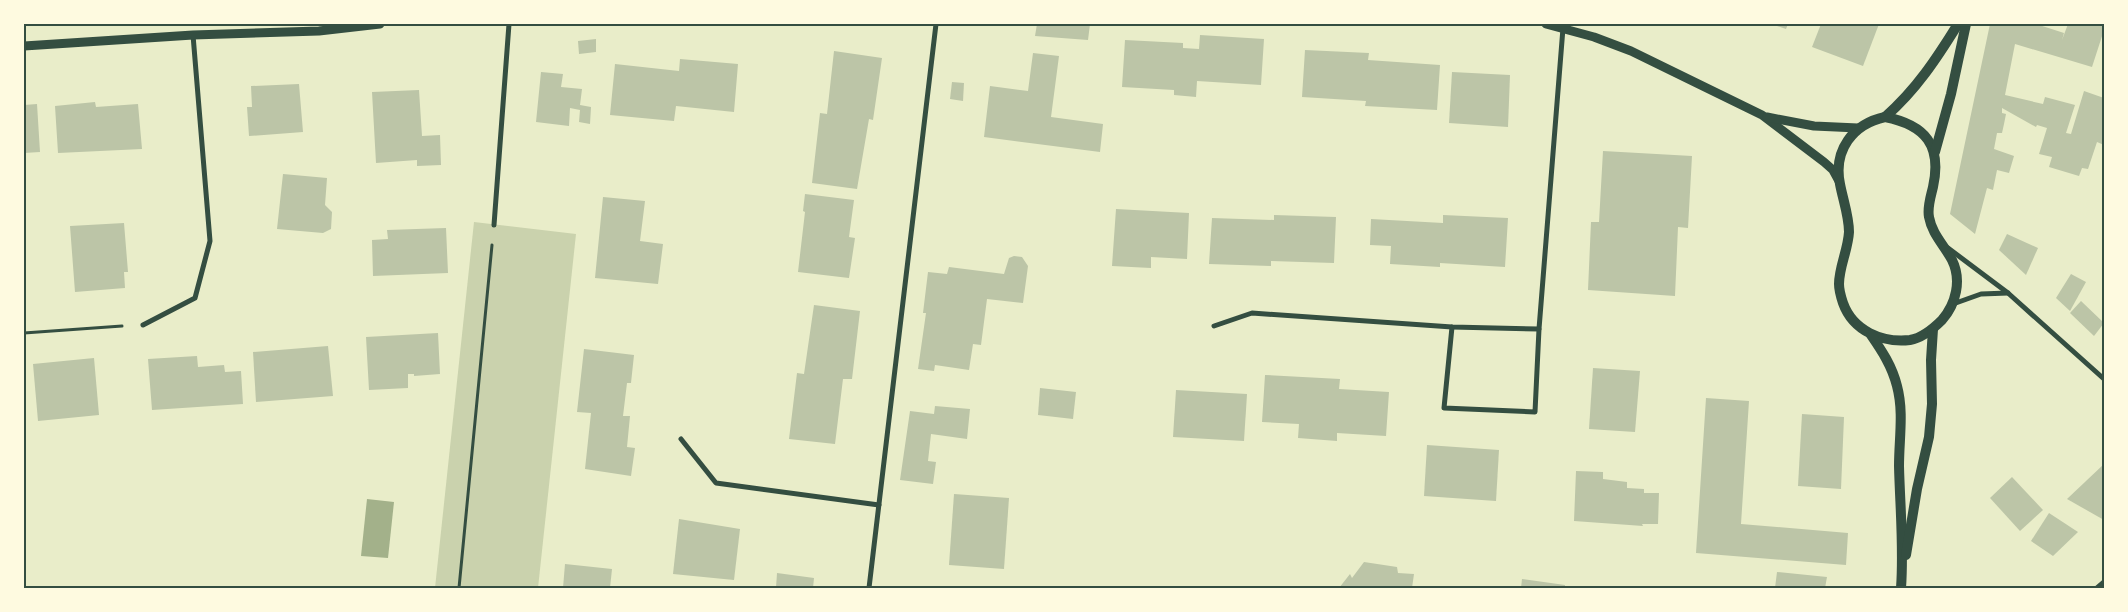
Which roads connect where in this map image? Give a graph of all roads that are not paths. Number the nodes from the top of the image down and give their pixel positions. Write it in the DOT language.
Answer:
graph roads {
  1 [pos="380,24"];
  2 [pos="509,24"];
  3 [pos="936,24"];
  4 [pos="1546,24"];
  5 [pos="1958,24"];
  6 [pos="1966,24"];
  7 [pos="1563,28"];
  8 [pos="193,34"];
  9 [pos="24,46"];
  10 [pos="1762,115"];
  11 [pos="1885,117"];
  12 [pos="1858,128"];
  13 [pos="1935,152"];
  14 [pos="1839,182"];
  15 [pos="494,224"];
  16 [pos="1940,242"];
  17 [pos="2008,293"];
  18 [pos="1953,304"];
  19 [pos="143,325"];
  20 [pos="1214,326"];
  21 [pos="1452,327"];
  22 [pos="1539,329"];
  23 [pos="1933,329"];
  24 [pos="1871,335"];
  25 [pos="2104,379"];
  26 [pos="681,439"];
  27 [pos="879,505"];
  28 [pos="1903,568"];
  29 [pos="2104,582"];
  30 [pos="868,588"];
  31 [pos="1901,588"];
  32 [pos="2097,588"];
  1 -- 8 [label="street"];
  2 -- 15 [label="street"];
  3 -- 27 [label="street"];
  4 -- 7 [label="street"];
  5 -- 11 [label="main road"];
  6 -- 13 [label="main road"];
  7 -- 10 [label="street"];
  7 -- 22 [label="street"];
  8 -- 9 [label="street"];
  8 -- 19 [label="street"];
  10 -- 12 [label="street"];
  10 -- 14 [label="street"];
  11 -- 12 [label="main road"];
  11 -- 13 [label="main road"];
  12 -- 14 [label="main road"];
  13 -- 16 [label="main road"];
  14 -- 24 [label="main road"];
  16 -- 17 [label="street"];
  16 -- 18 [label="main road"];
  17 -- 18 [label="street"];
  17 -- 25 [label="street"];
  18 -- 23 [label="main road"];
  20 -- 21 [label="street"];
  21 -- 22 [label="street"];
  21 -- 22 [label="street"];
  23 -- 24 [label="main road"];
  23 -- 28 [label="main road"];
  24 -- 28 [label="main road"];
  26 -- 27 [label="street"];
  27 -- 30 [label="street"];
  28 -- 31 [label="main road"];
  29 -- 32 [label="street"];
}
